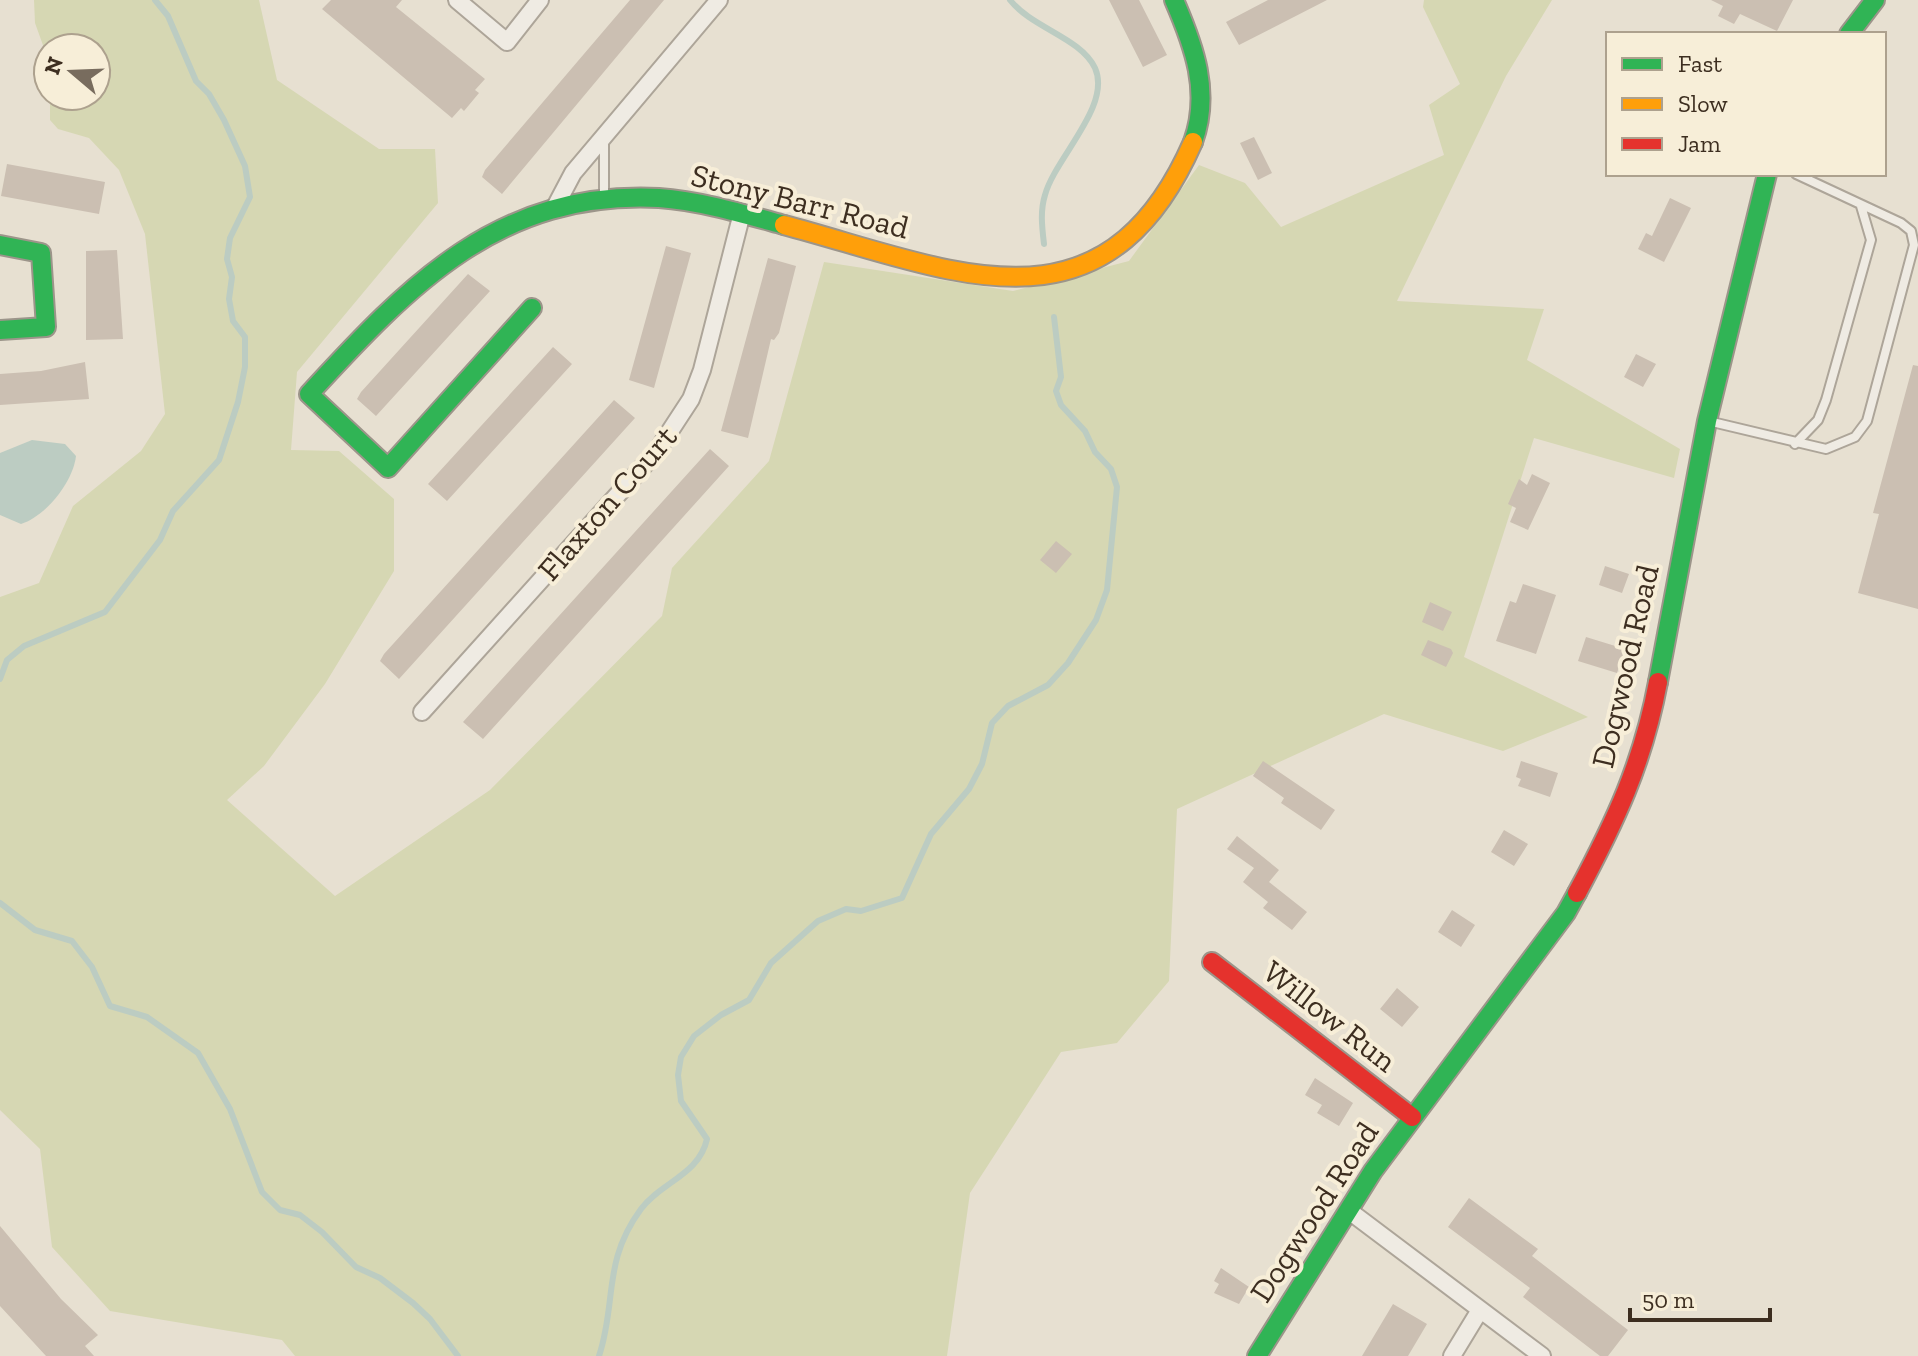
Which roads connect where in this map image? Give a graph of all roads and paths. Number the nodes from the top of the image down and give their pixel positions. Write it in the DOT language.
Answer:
graph roads {
  1 [pos="457,0"];
  2 [pos="540,0"];
  3 [pos="719,0"];
  4 [pos="1174,0"];
  5 [pos="1875,0"];
  6 [pos="1851,32"];
  7 [pos="604,135"];
  8 [pos="1767,176"];
  9 [pos="1800,176"];
  10 [pos="604,199"];
  11 [pos="1861,206"];
  12 [pos="554,209"];
  13 [pos="742,213"];
  14 [pos="0,245"];
  15 [pos="532,308"];
  16 [pos="0,330"];
  17 [pos="1707,421"];
  18 [pos="1795,444"];
  19 [pos="422,712"];
  20 [pos="1212,962"];
  21 [pos="1412,1117"];
  22 [pos="1348,1210"];
  23 [pos="1480,1310"];
  24 [pos="1257,1356"];
  25 [pos="1452,1356"];
  26 [pos="1542,1356"];
  1 -- 2 [label="street"];
  3 -- 7 [label="street"];
  4 -- 13 [label="street, Stony Barr Road"];
  5 -- 6 [label="street"];
  7 -- 10 [label="lane"];
  7 -- 12 [label="street"];
  8 -- 17 [label="street, Dogwood Road"];
  9 -- 11 [label="lane"];
  10 -- 12 [label="street, Stony Barr Road"];
  10 -- 13 [label="street, Stony Barr Road"];
  11 -- 18 [label="lane"];
  11 -- 18 [label="lane"];
  12 -- 15 [label="street, Stony Barr Road"];
  13 -- 19 [label="street, Flaxton Court"];
  14 -- 16 [label="street"];
  17 -- 18 [label="lane"];
  17 -- 21 [label="street, Dogwood Road"];
  20 -- 21 [label="street, Willow Run"];
  21 -- 22 [label="street, Dogwood Road"];
  22 -- 23 [label="street"];
  22 -- 24 [label="street, Dogwood Road"];
  23 -- 25 [label="street"];
  23 -- 26 [label="street"];
}
